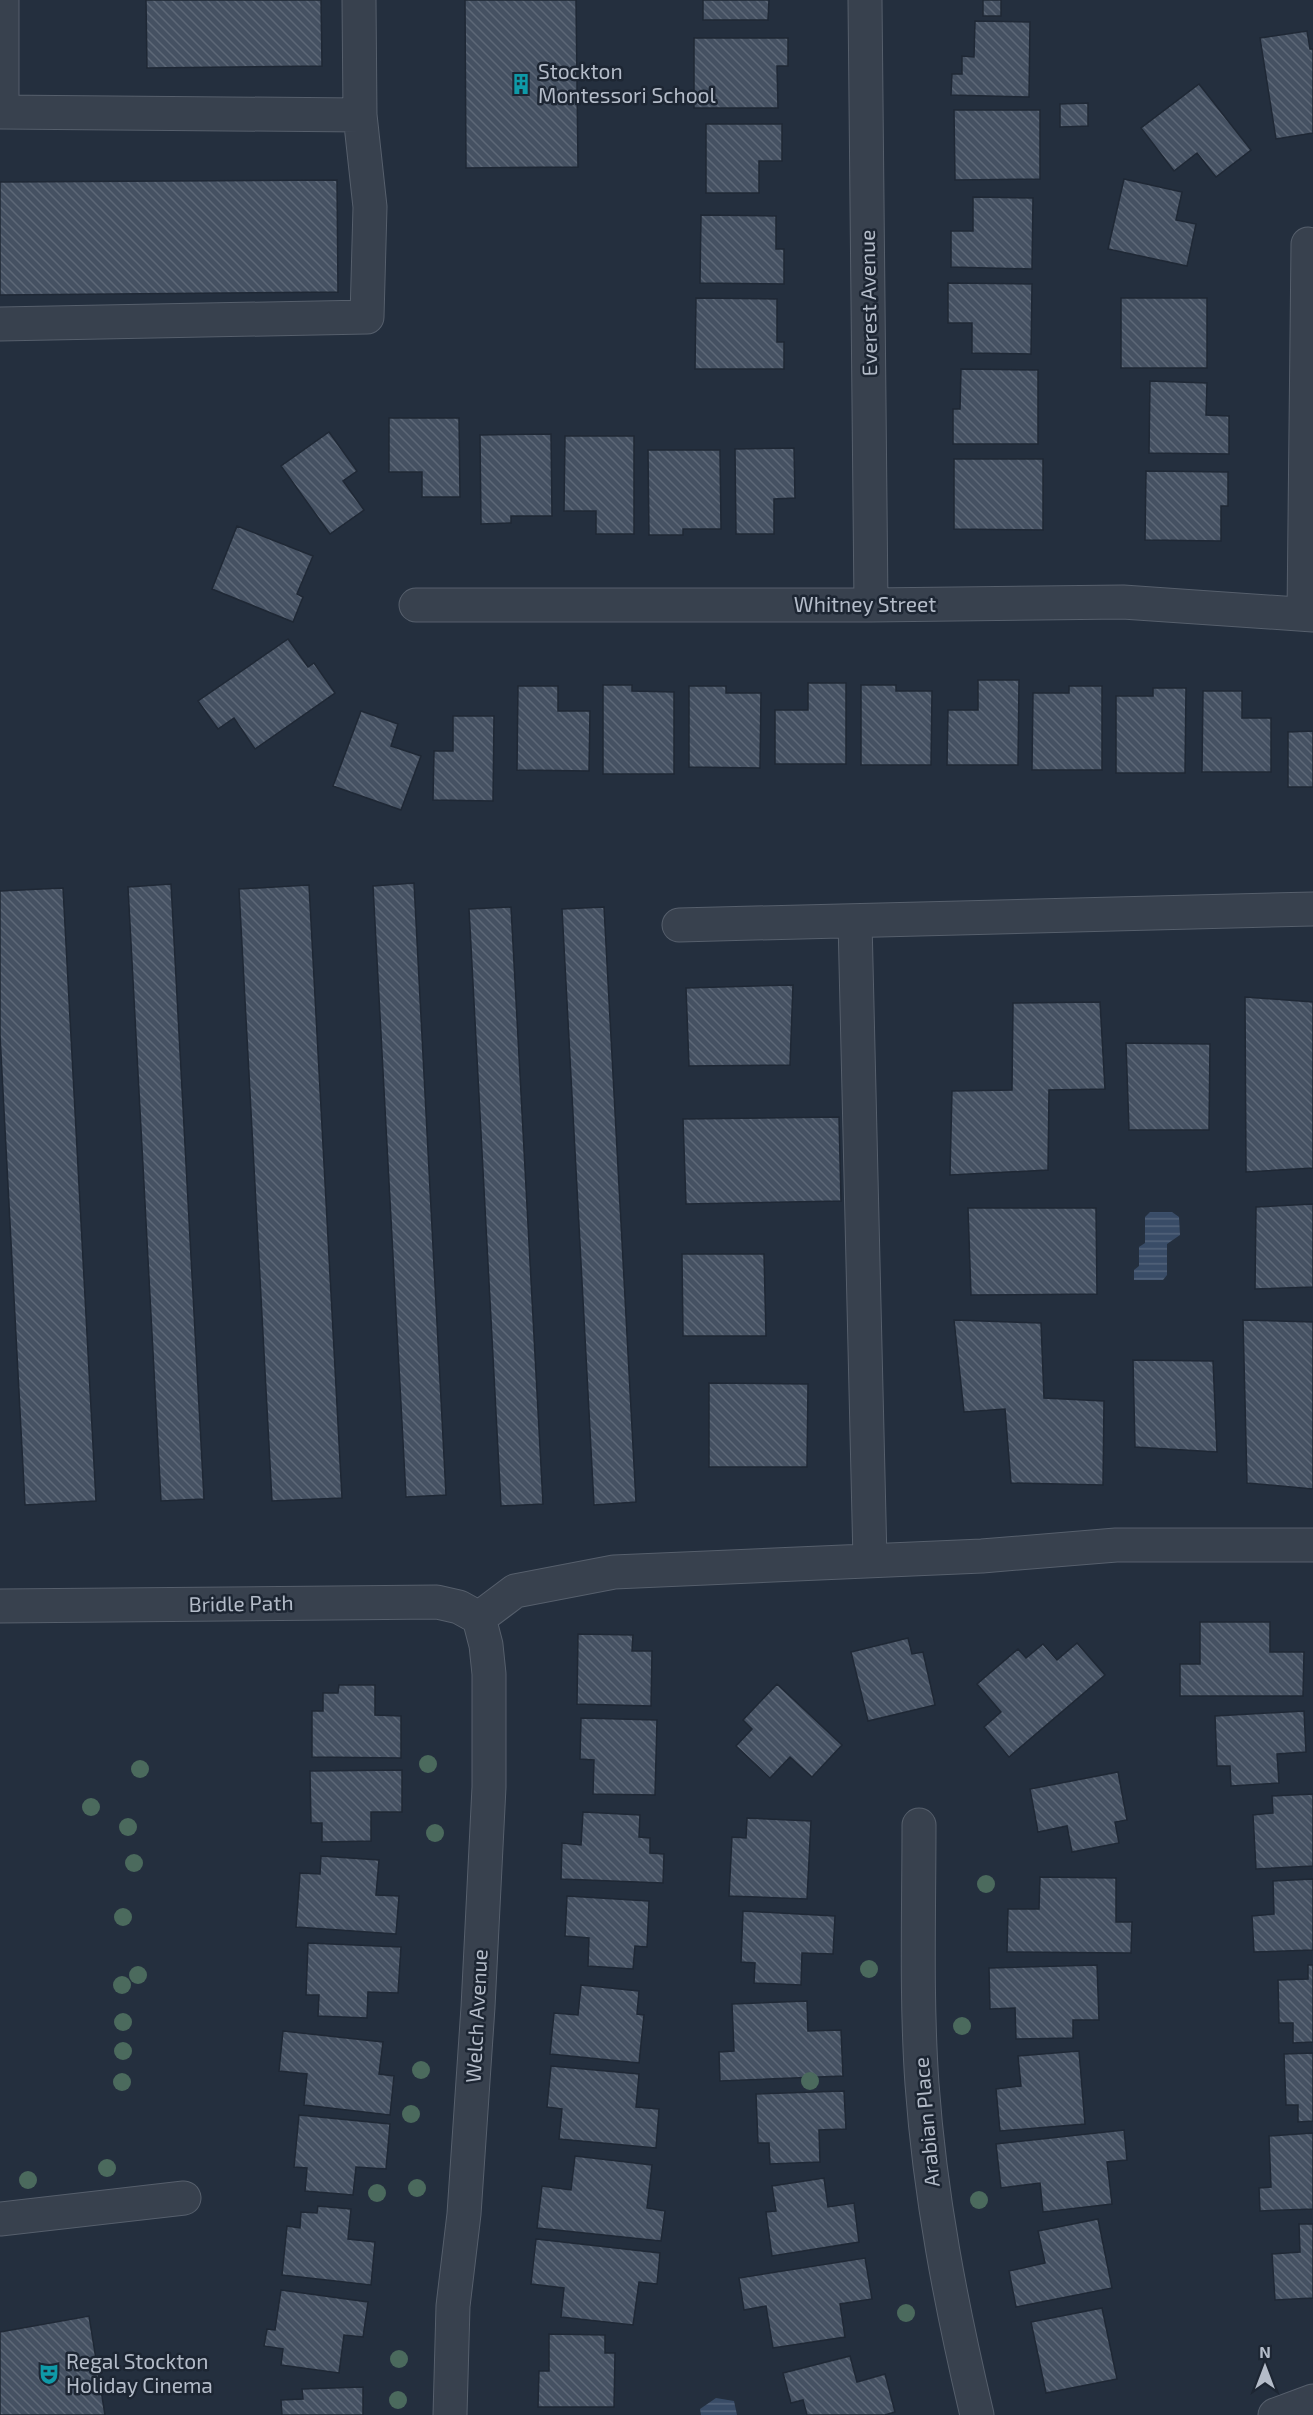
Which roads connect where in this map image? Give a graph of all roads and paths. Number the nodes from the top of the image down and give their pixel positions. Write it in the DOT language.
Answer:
graph roads {
  1 [pos="2,0"];
  2 [pos="359,0"];
  3 [pos="865,0"];
  4 [pos="1,112"];
  5 [pos="360,115"];
  6 [pos="1308,244"];
  7 [pos="0,324"];
  8 [pos="416,605"];
  9 [pos="871,605"];
  10 [pos="1309,614"];
  11 [pos="1313,909"];
  12 [pos="855,921"];
  13 [pos="679,925"];
  14 [pos="1313,1545"];
  15 [pos="870,1561"];
  16 [pos="0,1606"];
  17 [pos="479,1618"];
  18 [pos="919,1825"];
  19 [pos="184,2198"];
  20 [pos="0,2219"];
  21 [pos="1313,2402"];
  22 [pos="450,2415"];
  23 [pos="977,2415"];
  24 [pos="1275,2415"];
  1 -- 4 [label="street"];
  2 -- 5 [label="street"];
  3 -- 9 [label="street, Everest Avenue"];
  4 -- 5 [label="street"];
  5 -- 7 [label="street"];
  6 -- 10 [label="street"];
  8 -- 9 [label="street, Whitney Street"];
  9 -- 10 [label="street, Whitney Street"];
  11 -- 12 [label="street"];
  12 -- 13 [label="street"];
  12 -- 15 [label="street"];
  14 -- 15 [label="street"];
  15 -- 17 [label="street"];
  16 -- 17 [label="street, Bridle Path"];
  17 -- 22 [label="street, Welch Avenue"];
  18 -- 23 [label="street, Arabian Place"];
  19 -- 20 [label="street"];
  21 -- 24 [label="street"];
}
